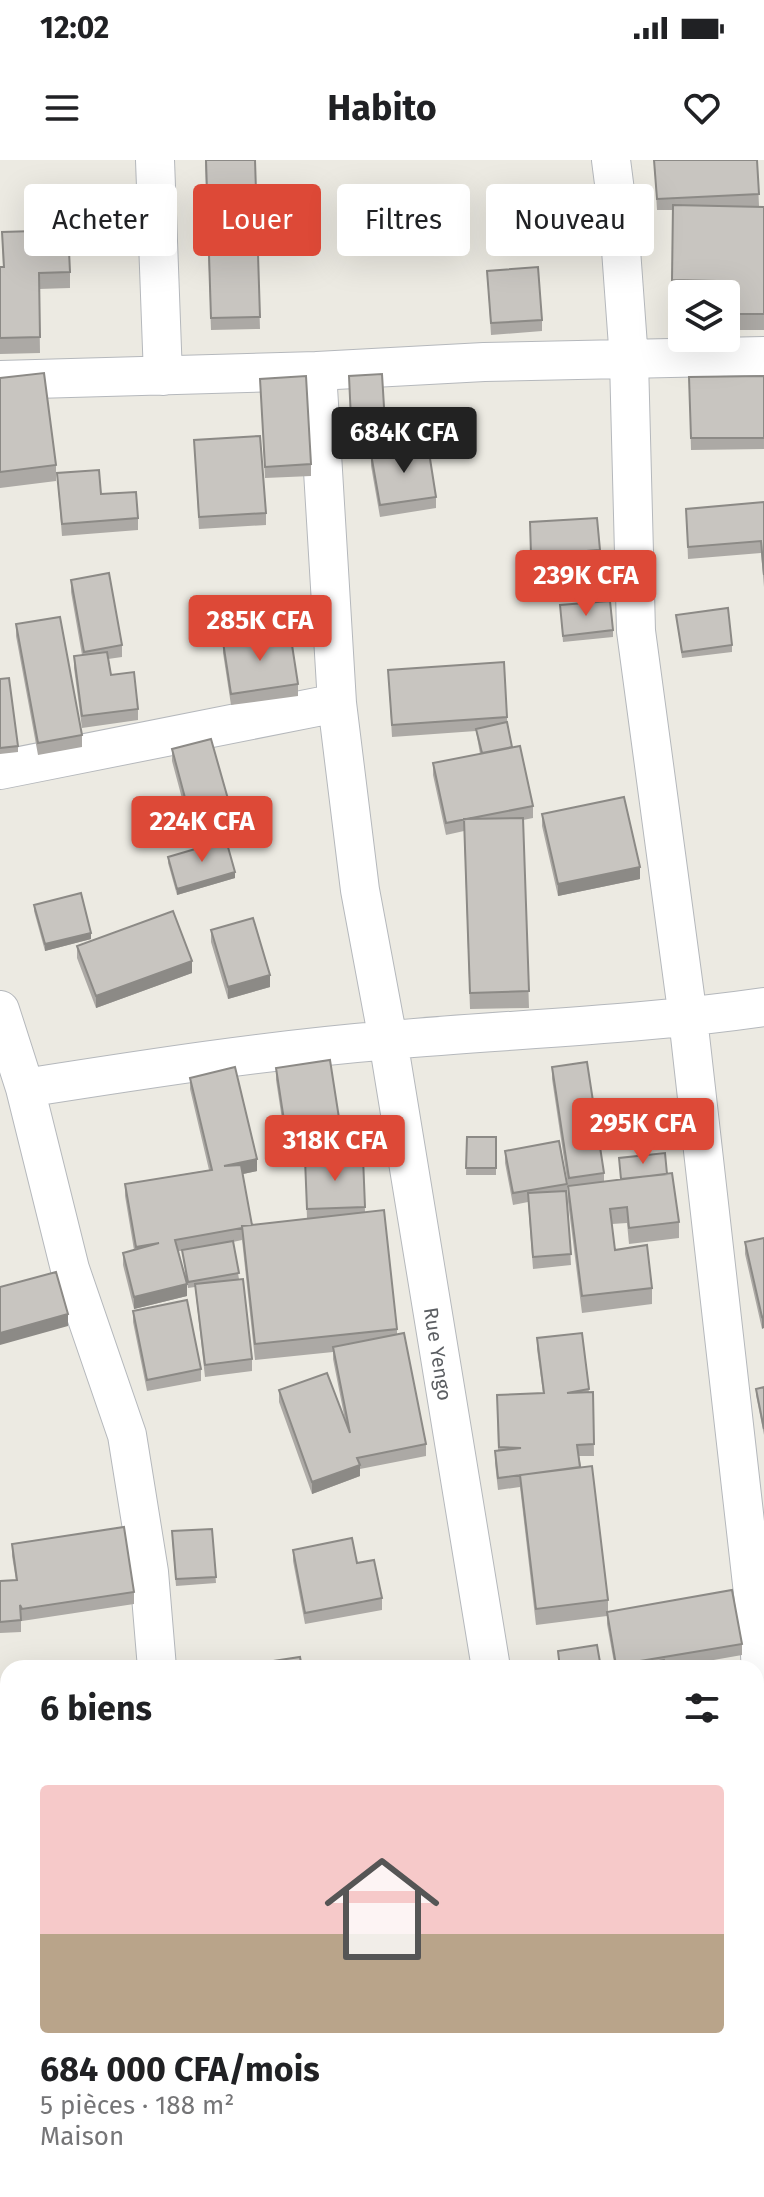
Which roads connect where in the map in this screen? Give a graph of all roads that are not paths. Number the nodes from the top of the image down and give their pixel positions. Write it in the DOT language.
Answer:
graph roads {
  1 [pos="155,160"];
  2 [pos="611,160"];
  3 [pos="764,356"];
  4 [pos="629,360"];
  5 [pos="317,371"];
  6 [pos="163,376"];
  7 [pos="0,380"];
  8 [pos="337,703"];
  9 [pos="0,770"];
  10 [pos="764,1007"];
  11 [pos="0,1010"];
  12 [pos="688,1018"];
  13 [pos="388,1040"];
  14 [pos="25,1088"];
  15 [pos="156,1660"];
  16 [pos="490,1660"];
  17 [pos="760,1660"];
  1 -- 6 [label="street"];
  2 -- 4 [label="street"];
  3 -- 4 [label="street"];
  4 -- 5 [label="street"];
  4 -- 12 [label="street"];
  5 -- 6 [label="street"];
  5 -- 8 [label="street, Rue Yengo"];
  6 -- 7 [label="street"];
  8 -- 9 [label="street"];
  8 -- 13 [label="street, Rue Yengo"];
  10 -- 12 [label="street"];
  11 -- 14 [label="street"];
  12 -- 13 [label="street"];
  12 -- 17 [label="street"];
  13 -- 14 [label="street"];
  13 -- 16 [label="street, Rue Yengo"];
  14 -- 15 [label="street"];
}
